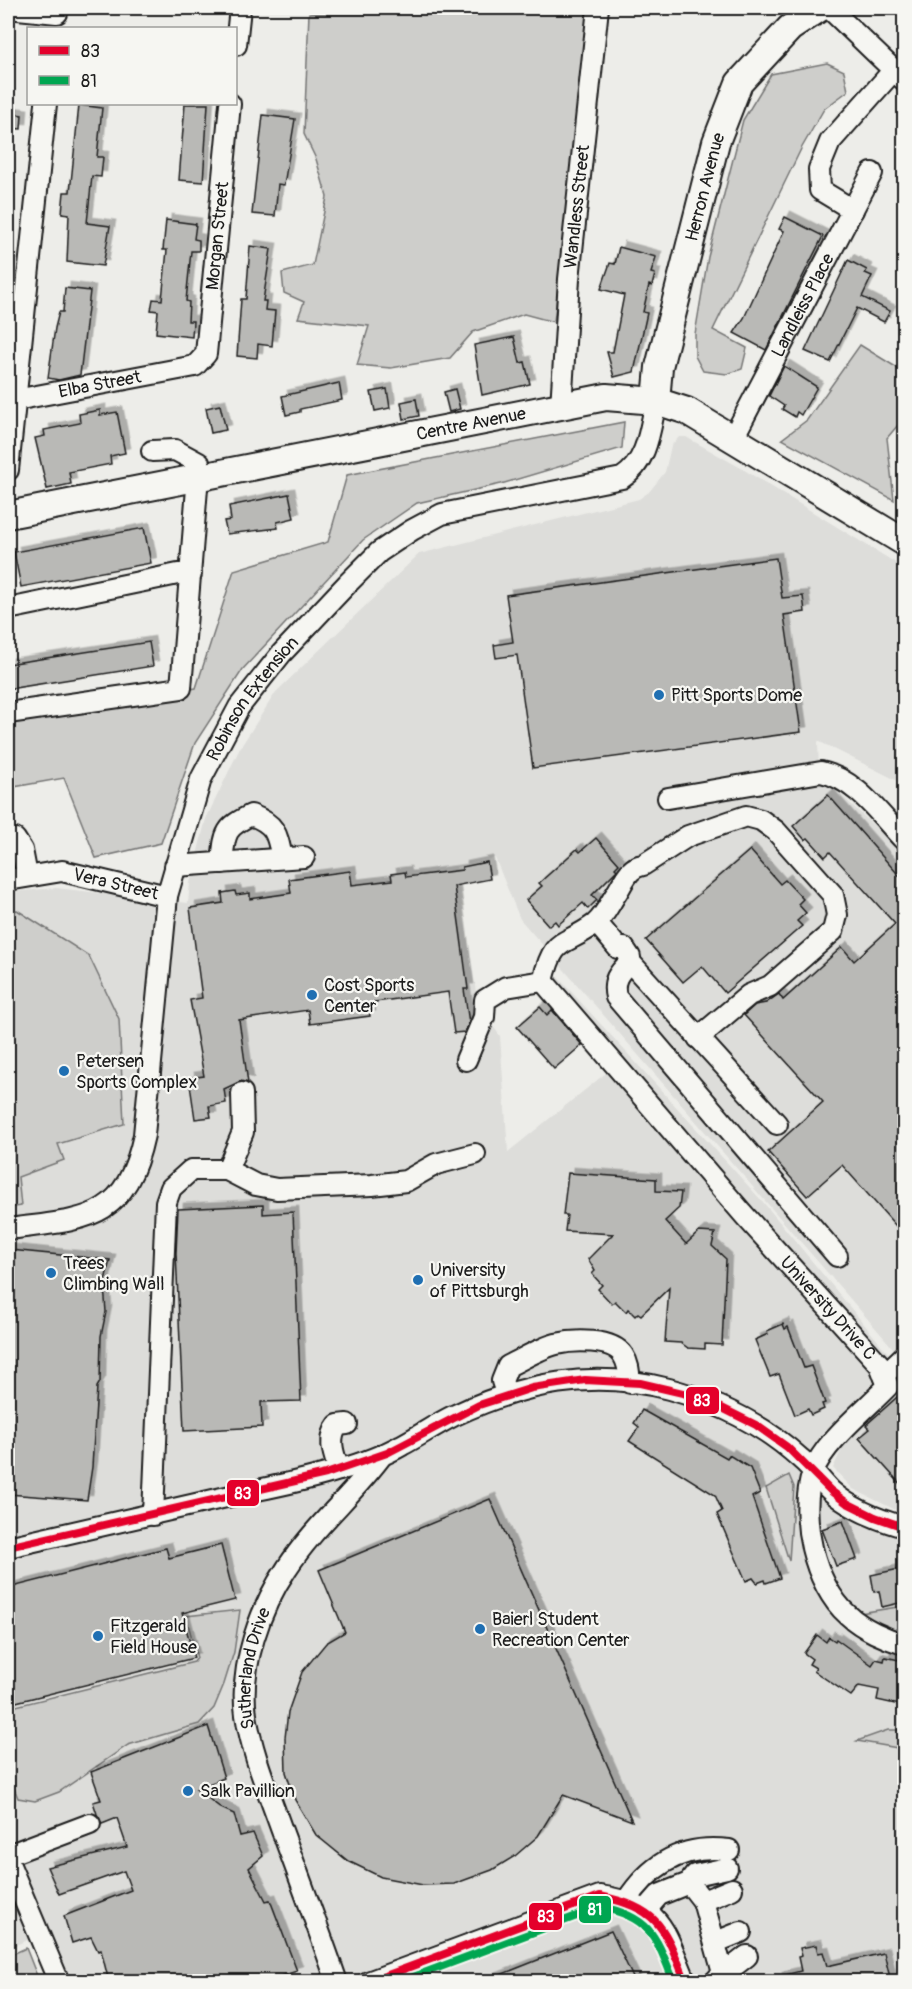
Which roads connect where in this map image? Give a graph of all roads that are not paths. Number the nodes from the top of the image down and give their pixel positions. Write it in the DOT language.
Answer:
graph roads {
  1 [pos="8,8"];
  2 [pos="240,8"];
  3 [pos="598,8"];
  4 [pos="820,8"];
  5 [pos="829,8"];
  6 [pos="56,16"];
  7 [pos="237,36"];
  8 [pos="899,76"];
  9 [pos="46,105"];
  10 [pos="230,105"];
  11 [pos="872,173"];
  12 [pos="853,210"];
  13 [pos="17,264"];
  14 [pos="195,366"];
  15 [pos="11,393"];
  16 [pos="656,401"];
  17 [pos="561,407"];
  18 [pos="733,438"];
  19 [pos="152,451"];
  20 [pos="8,470"];
  21 [pos="199,478"];
  22 [pos="8,515"];
  23 [pos="904,542"];
  24 [pos="191,574"];
  25 [pos="8,609"];
  26 [pos="8,713"];
  27 [pos="668,798"];
  28 [pos="904,840"];
  29 [pos="8,841"];
  30 [pos="304,856"];
  31 [pos="282,858"];
  32 [pos="222,863"];
  33 [pos="175,866"];
  34 [pos="27,876"];
  35 [pos="8,880"];
  36 [pos="167,896"];
  37 [pos="597,923"];
  38 [pos="624,955"];
  39 [pos="543,981"];
  40 [pos="698,1038"];
  41 [pos="466,1060"];
  42 [pos="242,1093"];
  43 [pos="777,1124"];
  44 [pos="475,1154"];
  45 [pos="227,1170"];
  46 [pos="8,1228"];
  47 [pos="837,1256"];
  48 [pos="904,1356"];
  49 [pos="904,1371"];
  50 [pos="886,1381"];
  51 [pos="630,1383"];
  52 [pos="506,1393"];
  53 [pos="347,1424"];
  54 [pos="383,1454"];
  55 [pos="339,1470"];
  56 [pos="813,1471"];
  57 [pos="153,1515"];
  58 [pos="904,1527"];
  59 [pos="8,1547"];
  60 [pos="904,1644"];
  61 [pos="90,1824"];
  62 [pos="8,1855"];
  63 [pos="8,1861"];
  64 [pos="689,1883"];
  65 [pos="732,1889"];
  66 [pos="703,1900"];
  67 [pos="635,1904"];
  68 [pos="741,1932"];
  69 [pos="716,1942"];
  70 [pos="747,1956"];
  71 [pos="719,1977"];
  72 [pos="59,1982"];
  73 [pos="338,1982"];
  74 [pos="368,1982"];
  75 [pos="686,1982"];
  1 -- 6 [label="street"];
  2 -- 7 [label="street"];
  3 -- 17 [label="street, Wandless Street"];
  4 -- 16 [label="main road, Herron Avenue"];
  5 -- 8 [label="street"];
  8 -- 12 [label="street"];
  9 -- 13 [label="street"];
  10 -- 14 [label="street, Morgan Street"];
  11 -- 12 [label="street, Landleiss Place"];
  12 -- 18 [label="street, Landleiss Place"];
  13 -- 15 [label="street"];
  14 -- 15 [label="street, Elba Street"];
  15 -- 20 [label="street"];
  16 -- 17 [label="main road, Centre Avenue"];
  16 -- 18 [label="main road, Centre Avenue"];
  16 -- 33 [label="street, Robinson Extension"];
  17 -- 21 [label="main road, Centre Avenue"];
  18 -- 23 [label="main road, Centre Avenue"];
  19 -- 21 [label="street"];
  21 -- 22 [label="main road, Centre Avenue"];
  21 -- 24 [label="street"];
  24 -- 25 [label="street"];
  24 -- 26 [label="street"];
  27 -- 28 [label="street"];
  29 -- 34 [label="street"];
  30 -- 31 [label="street"];
  31 -- 32 [label="street"];
  31 -- 32 [label="street"];
  32 -- 33 [label="street"];
  33 -- 36 [label="street, Robinson Extension"];
  34 -- 35 [label="street, Vera Street"];
  34 -- 36 [label="street, Vera Street"];
  36 -- 46 [label="street, Robinson Extension"];
  37 -- 38 [label="street"];
  37 -- 39 [label="street"];
  37 -- 40 [label="street"];
  38 -- 40 [label="street"];
  38 -- 47 [label="street"];
  39 -- 41 [label="street"];
  39 -- 50 [label="street, University Drive C"];
  40 -- 43 [label="street"];
  42 -- 45 [label="street"];
  44 -- 45 [label="street"];
  45 -- 57 [label="street"];
  48 -- 50 [label="street"];
  49 -- 50 [label="street"];
  50 -- 56 [label="street"];
  51 -- 52 [label="street"];
  51 -- 52 [label="street"];
  51 -- 56 [label="street"];
  52 -- 54 [label="street"];
  53 -- 55 [label="street"];
  54 -- 55 [label="street"];
  54 -- 73 [label="street, Sutherland Drive"];
  55 -- 57 [label="street"];
  56 -- 58 [label="street"];
  56 -- 60 [label="street"];
  57 -- 59 [label="street"];
  61 -- 62 [label="street"];
  63 -- 72 [label="street"];
  64 -- 66 [label="street"];
  64 -- 67 [label="street"];
  64 -- 67 [label="street"];
  65 -- 66 [label="street"];
  66 -- 69 [label="street"];
  67 -- 74 [label="street"];
  67 -- 75 [label="street"];
  68 -- 69 [label="street"];
  69 -- 71 [label="street"];
  70 -- 71 [label="street"];
}
